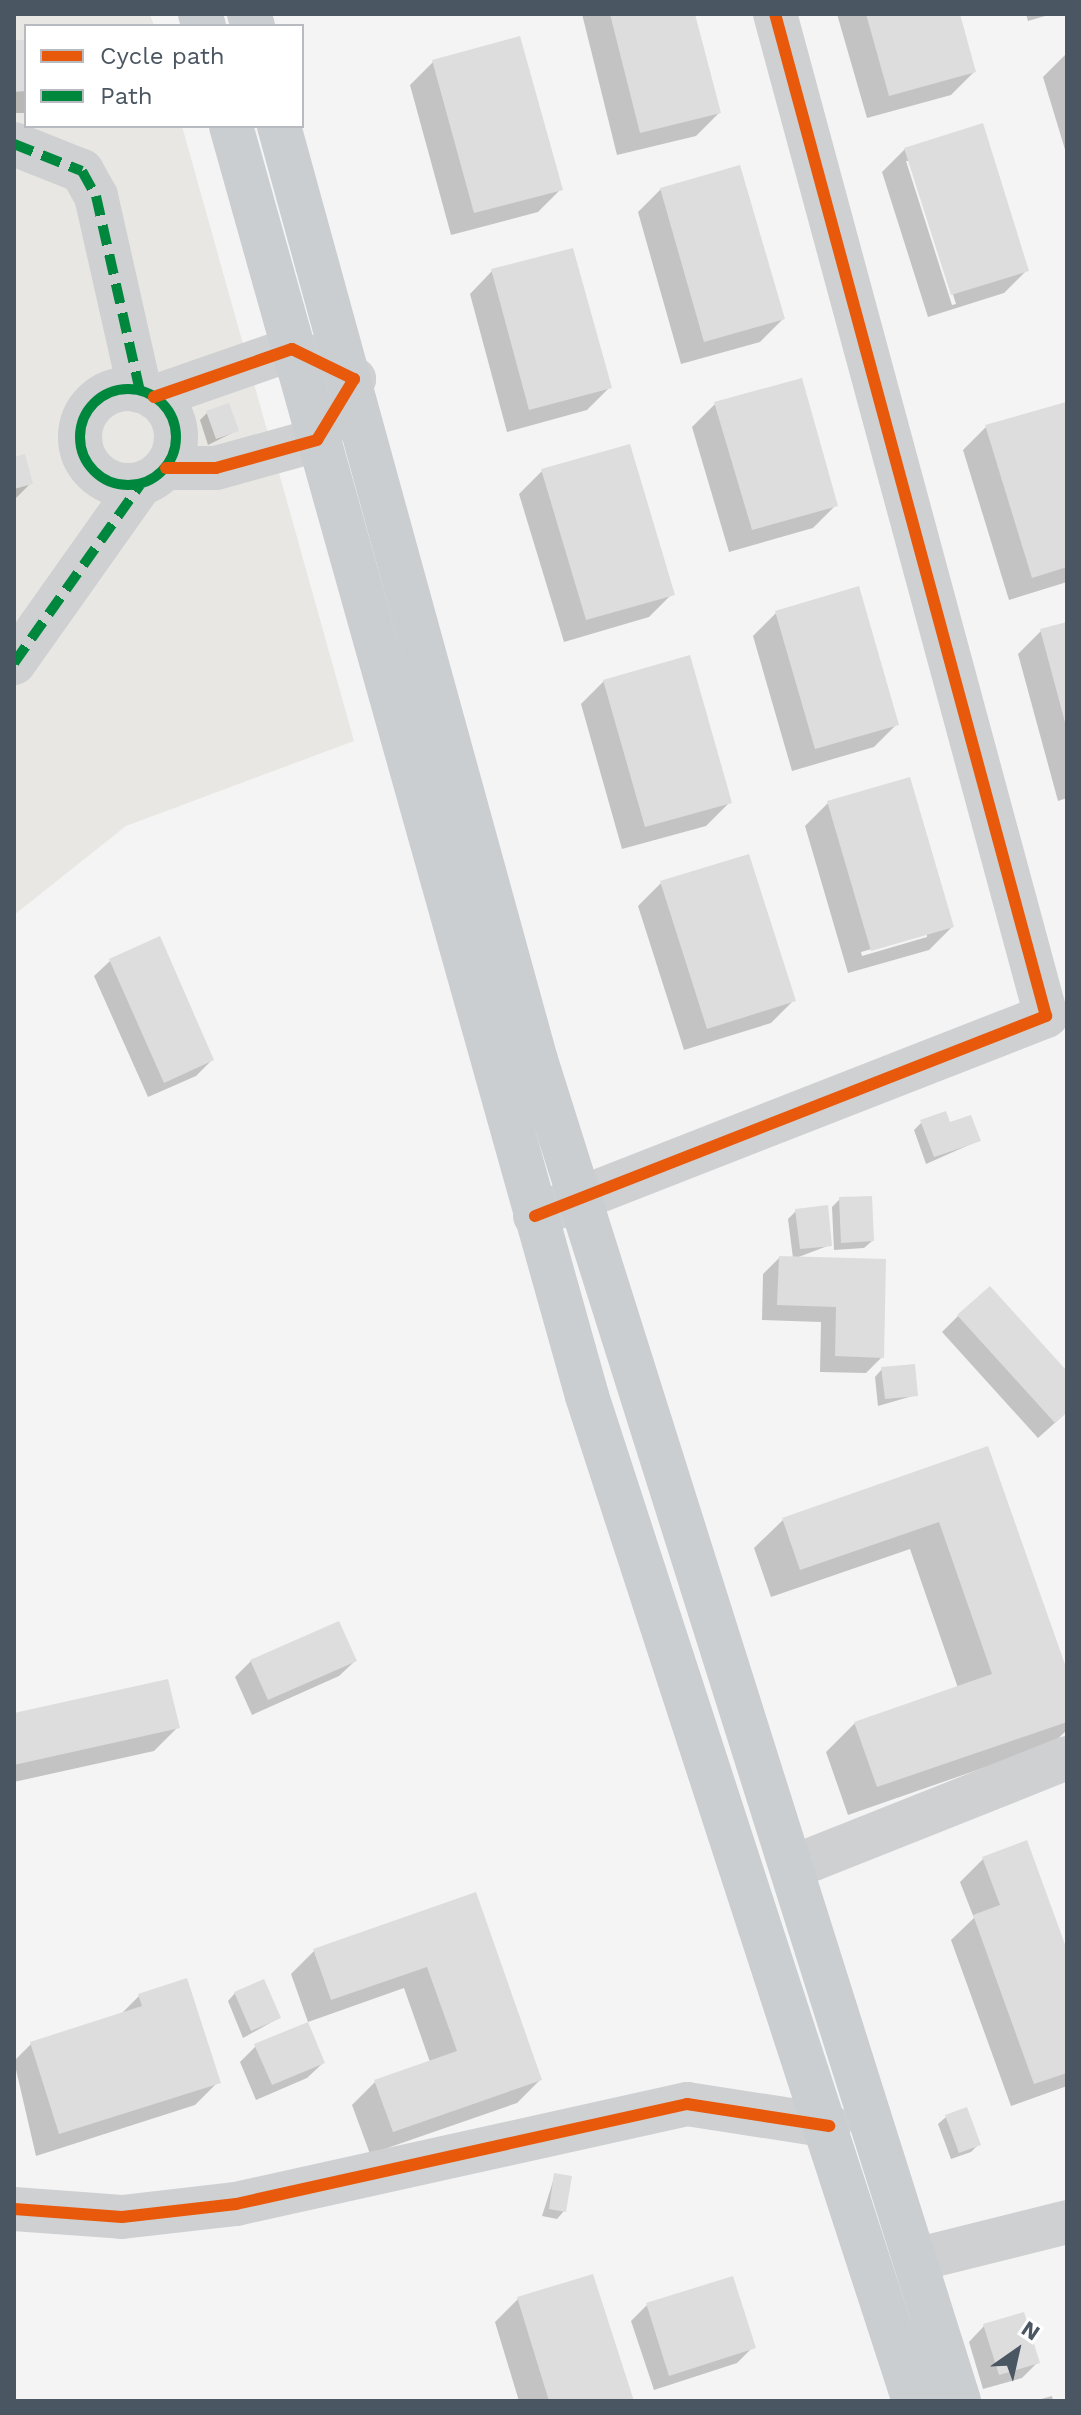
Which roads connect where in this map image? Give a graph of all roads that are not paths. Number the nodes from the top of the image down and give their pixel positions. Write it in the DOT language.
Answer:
graph roads {
  1 [pos="775,14"];
  2 [pos="232,128"];
  3 [pos="280,128"];
  4 [pos="14,144"];
  5 [pos="292,349"];
  6 [pos="354,379"];
  7 [pos="147,394"];
  8 [pos="317,440"];
  9 [pos="153,476"];
  10 [pos="14,663"];
  11 [pos="579,1199"];
  12 [pos="535,1216"];
  13 [pos="1067,1758"];
  14 [pos="793,1867"];
  15 [pos="829,2126"];
  16 [pos="14,2209"];
  17 [pos="1067,2222"];
  18 [pos="915,2260"];
  19 [pos="912,2400"];
  20 [pos="959,2401"];
  1 -- 11 [label="street"];
  2 -- 5 [label="main road"];
  3 -- 6 [label="main road"];
  4 -- 7 [label="street"];
  5 -- 6 [label="street"];
  5 -- 7 [label="street"];
  5 -- 8 [label="main road"];
  6 -- 8 [label="street"];
  6 -- 11 [label="main road"];
  7 -- 9 [label="street"];
  7 -- 9 [label="street"];
  8 -- 9 [label="street"];
  8 -- 12 [label="main road"];
  9 -- 10 [label="street"];
  11 -- 12 [label="street"];
  11 -- 14 [label="main road"];
  12 -- 15 [label="main road"];
  13 -- 14 [label="street"];
  14 -- 18 [label="main road"];
  15 -- 16 [label="street"];
  15 -- 19 [label="main road"];
  17 -- 18 [label="street"];
  18 -- 20 [label="main road"];
}
